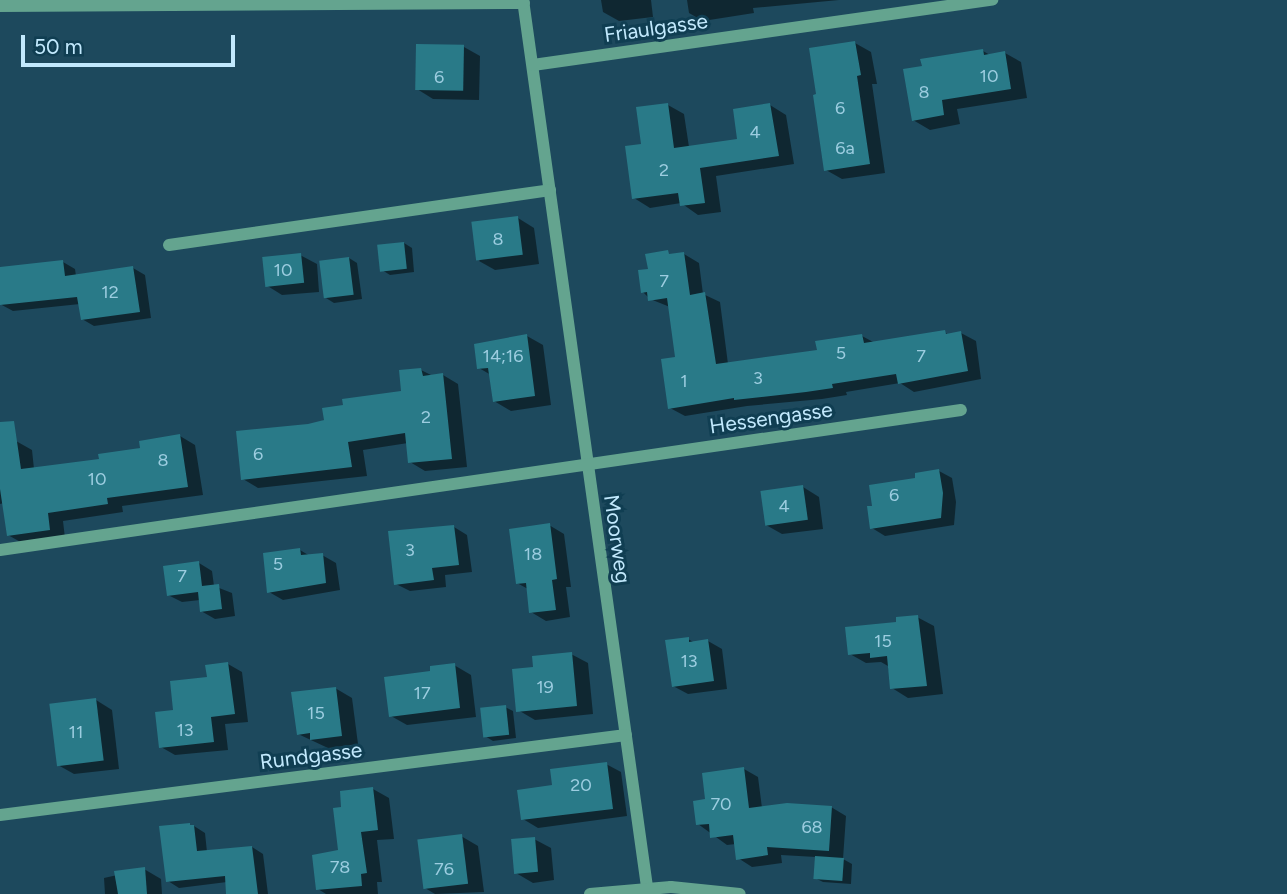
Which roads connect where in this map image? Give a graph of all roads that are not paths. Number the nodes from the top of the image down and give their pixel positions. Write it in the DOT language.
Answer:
graph roads {
  1 [pos="992,0"];
  2 [pos="523,1"];
  3 [pos="267,2"];
  4 [pos="46,3"];
  5 [pos="0,6"];
  6 [pos="533,65"];
  7 [pos="550,190"];
  8 [pos="169,245"];
  9 [pos="961,410"];
  10 [pos="586,464"];
  11 [pos="0,550"];
  12 [pos="626,735"];
  13 [pos="0,815"];
  14 [pos="648,891"];
  15 [pos="590,894"];
  16 [pos="740,894"];
  1 -- 6 [label="street, Friaulgasse"];
  2 -- 3 [label="street"];
  2 -- 6 [label="street, Moorweg"];
  3 -- 4 [label="street"];
  4 -- 5 [label="street"];
  6 -- 7 [label="street, Moorweg"];
  7 -- 8 [label="street"];
  7 -- 10 [label="street, Moorweg"];
  9 -- 10 [label="street, Hessengasse"];
  10 -- 11 [label="street"];
  10 -- 12 [label="street, Moorweg"];
  12 -- 13 [label="street, Rundgasse"];
  12 -- 14 [label="street, Moorweg"];
  14 -- 15 [label="street"];
  14 -- 16 [label="street"];
}
